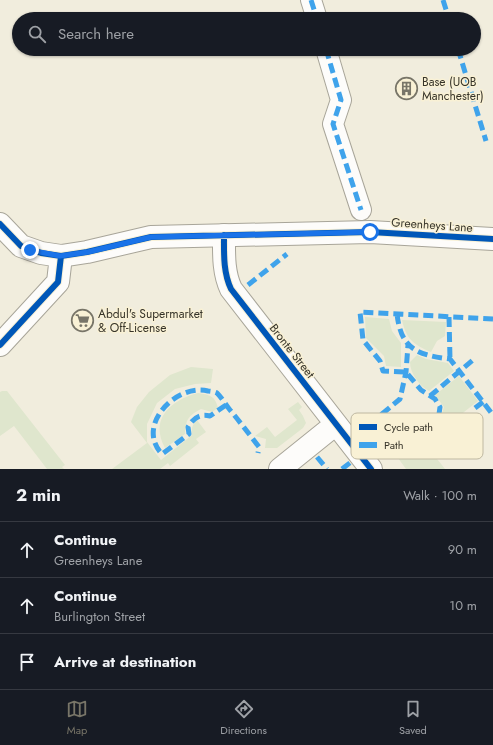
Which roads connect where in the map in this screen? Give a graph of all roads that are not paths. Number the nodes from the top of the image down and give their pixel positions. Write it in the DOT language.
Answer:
graph roads {
  1 [pos="311,0"];
  2 [pos="315,12"];
  3 [pos="328,56"];
  4 [pos="361,210"];
  5 [pos="0,224"];
  6 [pos="224,235"];
  7 [pos="493,240"];
  8 [pos="60,256"];
  9 [pos="0,345"];
  10 [pos="336,424"];
  11 [pos="351,443"];
  12 [pos="363,459"];
  13 [pos="280,469"];
  14 [pos="371,469"];
  1 -- 2 [label="street"];
  3 -- 4 [label="street"];
  5 -- 8 [label="street, Greenheys Lane"];
  6 -- 7 [label="street, Greenheys Lane"];
  6 -- 8 [label="street, Greenheys Lane"];
  6 -- 10 [label="street, Bronte Street"];
  8 -- 9 [label="street"];
  10 -- 11 [label="street, Bronte Street"];
  10 -- 13 [label="street"];
  12 -- 14 [label="street, Bronte Street"];
}
